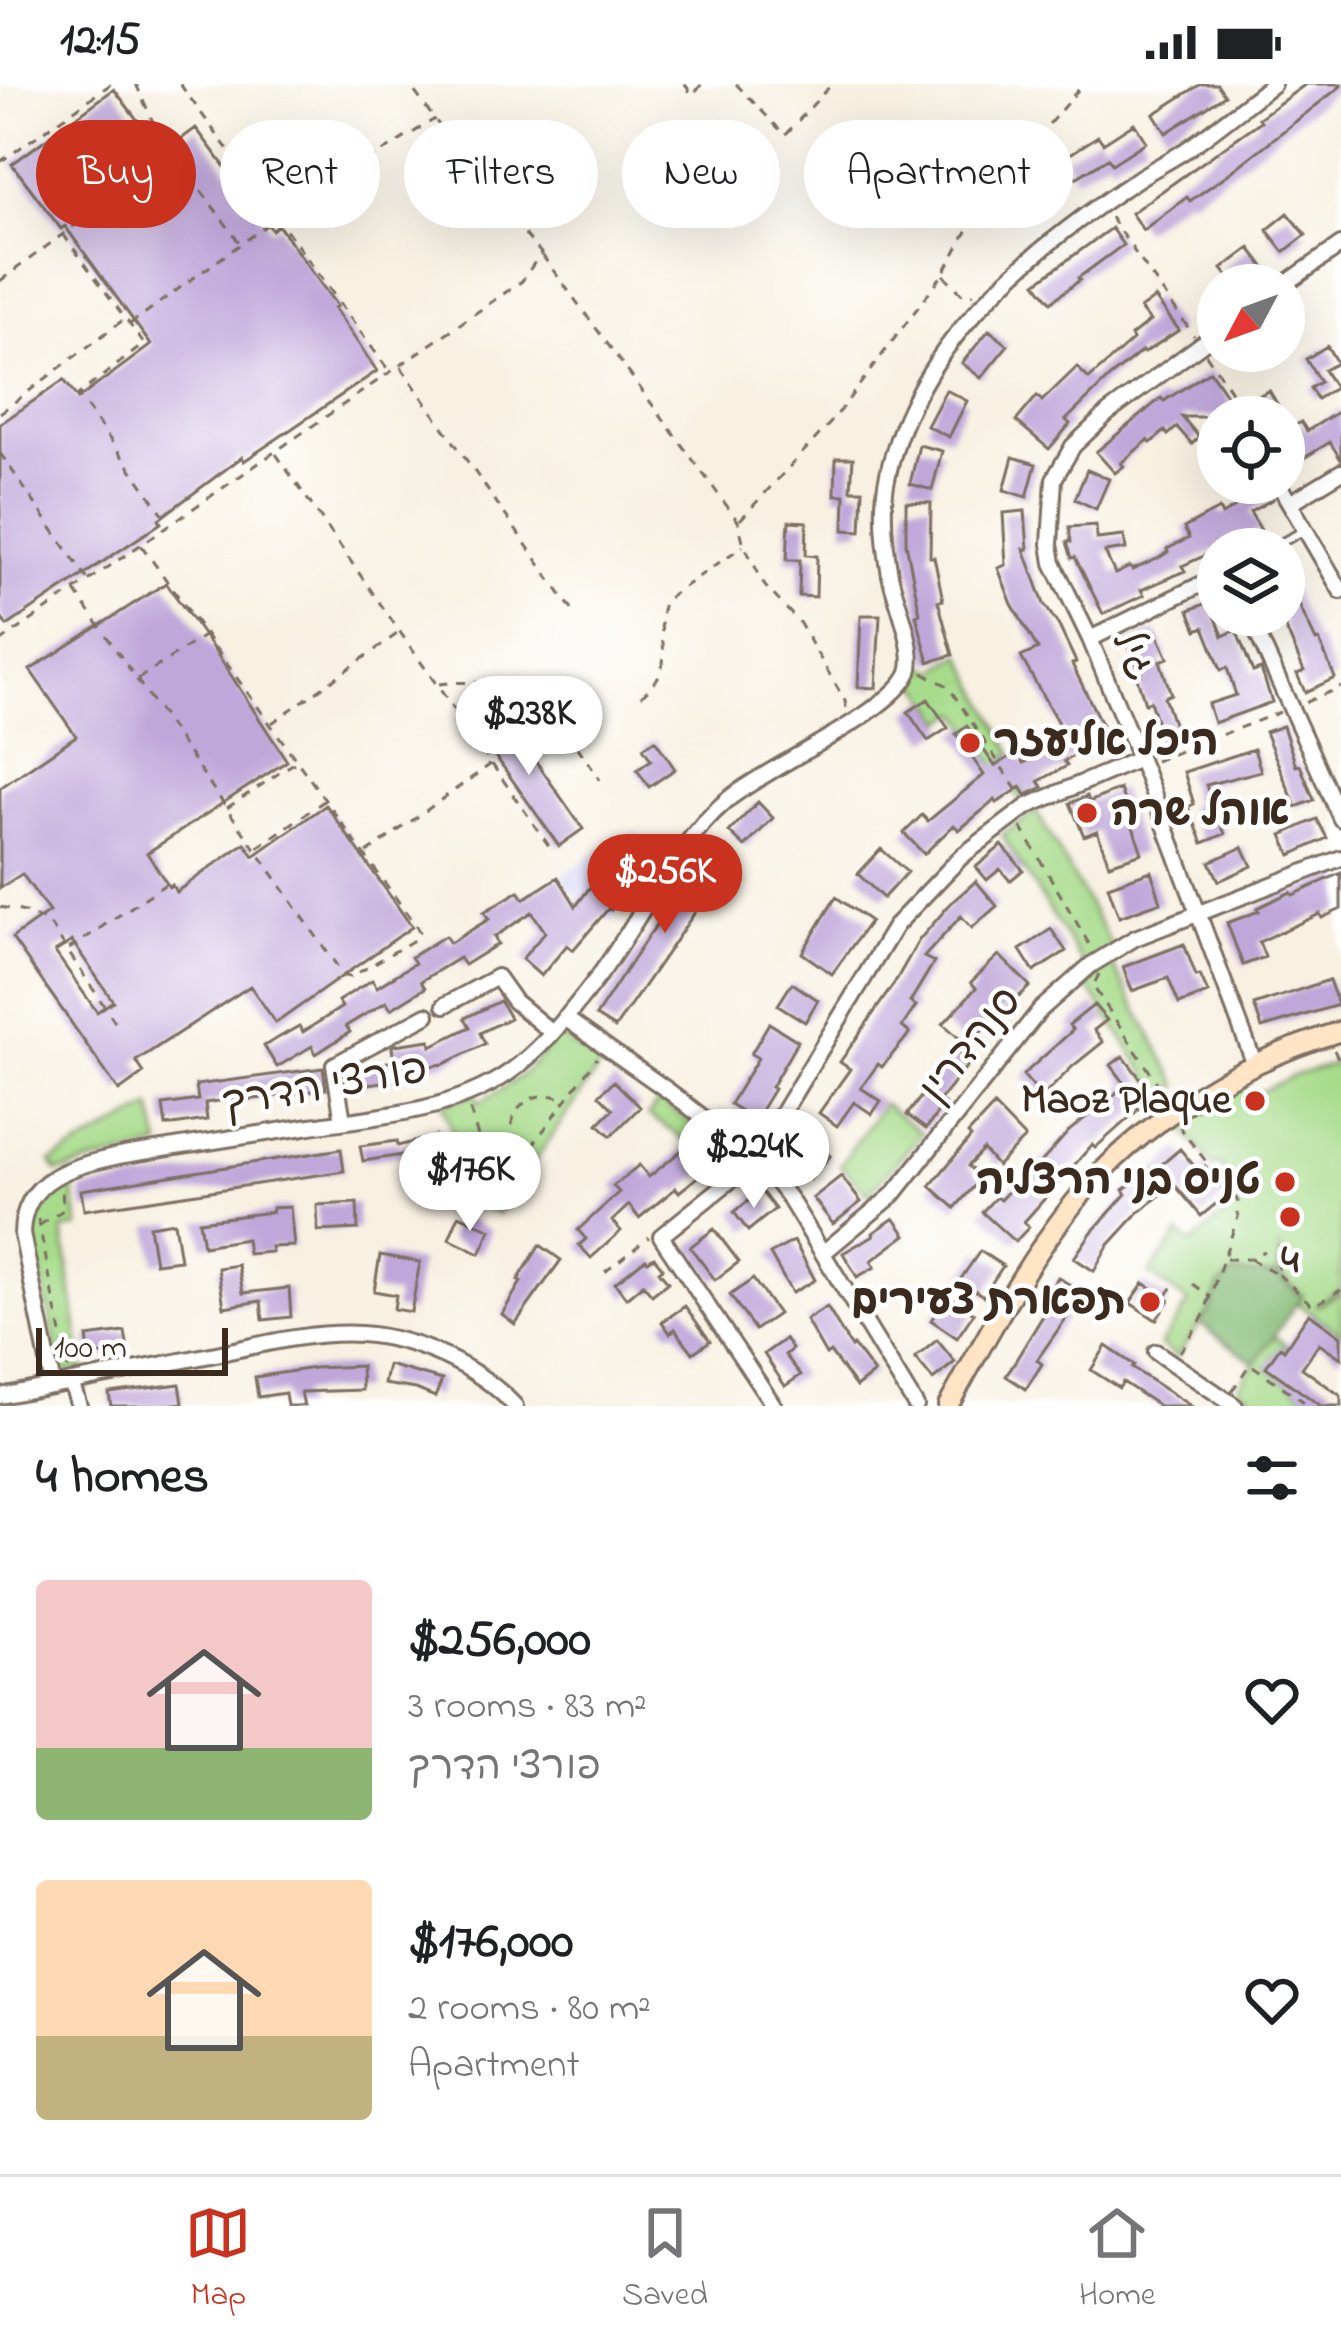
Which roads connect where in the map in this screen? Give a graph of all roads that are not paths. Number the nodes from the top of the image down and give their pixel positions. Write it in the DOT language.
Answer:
graph roads {
  1 [pos="1245,84"];
  2 [pos="1273,84"];
  3 [pos="1254,98"];
  4 [pos="1341,244"];
  5 [pos="1305,270"];
  6 [pos="1197,347"];
  7 [pos="1341,472"];
  8 [pos="1305,494"];
  9 [pos="1305,532"];
  10 [pos="1197,586"];
  11 [pos="1341,591"];
  12 [pos="1258,636"];
  13 [pos="1090,639"];
  14 [pos="1141,762"];
  15 [pos="1341,819"];
  16 [pos="1341,858"];
  17 [pos="1196,913"];
  18 [pos="445,1005"];
  19 [pos="427,1015"];
  20 [pos="565,1018"];
  21 [pos="1341,1031"];
  22 [pos="551,1032"];
  23 [pos="1255,1065"];
  24 [pos="343,1121"];
  25 [pos="756,1157"];
  26 [pos="823,1253"];
  27 [pos="1156,1352"];
  28 [pos="70,1382"];
  29 [pos="53,1386"];
  30 [pos="0,1396"];
  31 [pos="1230,1403"];
  32 [pos="79,1406"];
  33 [pos="515,1406"];
  34 [pos="774,1406"];
  35 [pos="916,1406"];
  36 [pos="942,1406"];
  1 -- 3 [label="street"];
  2 -- 3 [label="street"];
  3 -- 20 [label="street, פורצי הדרך"];
  4 -- 5 [label="street"];
  6 -- 13 [label="street, גיל"];
  7 -- 8 [label="street"];
  9 -- 11 [label="street"];
  10 -- 13 [label="street"];
  12 -- 15 [label="street"];
  13 -- 14 [label="street, גיל"];
  14 -- 17 [label="street, גיל"];
  14 -- 25 [label="street"];
  16 -- 17 [label="street, סנהדרין"];
  17 -- 23 [label="street, גיל"];
  17 -- 26 [label="street, סנהדרין"];
  18 -- 22 [label="street"];
  19 -- 24 [label="street"];
  20 -- 22 [label="street, פורצי הדרך"];
  20 -- 25 [label="street"];
  21 -- 23 [label="street"];
  22 -- 24 [label="street, פורצי הדרך"];
  23 -- 36 [label="street"];
  24 -- 29 [label="street, פורצי הדרך"];
  25 -- 26 [label="street"];
  25 -- 34 [label="street"];
  26 -- 35 [label="street"];
  27 -- 31 [label="street"];
  28 -- 29 [label="street"];
  28 -- 32 [label="street"];
  28 -- 33 [label="street"];
  29 -- 30 [label="street"];
}
